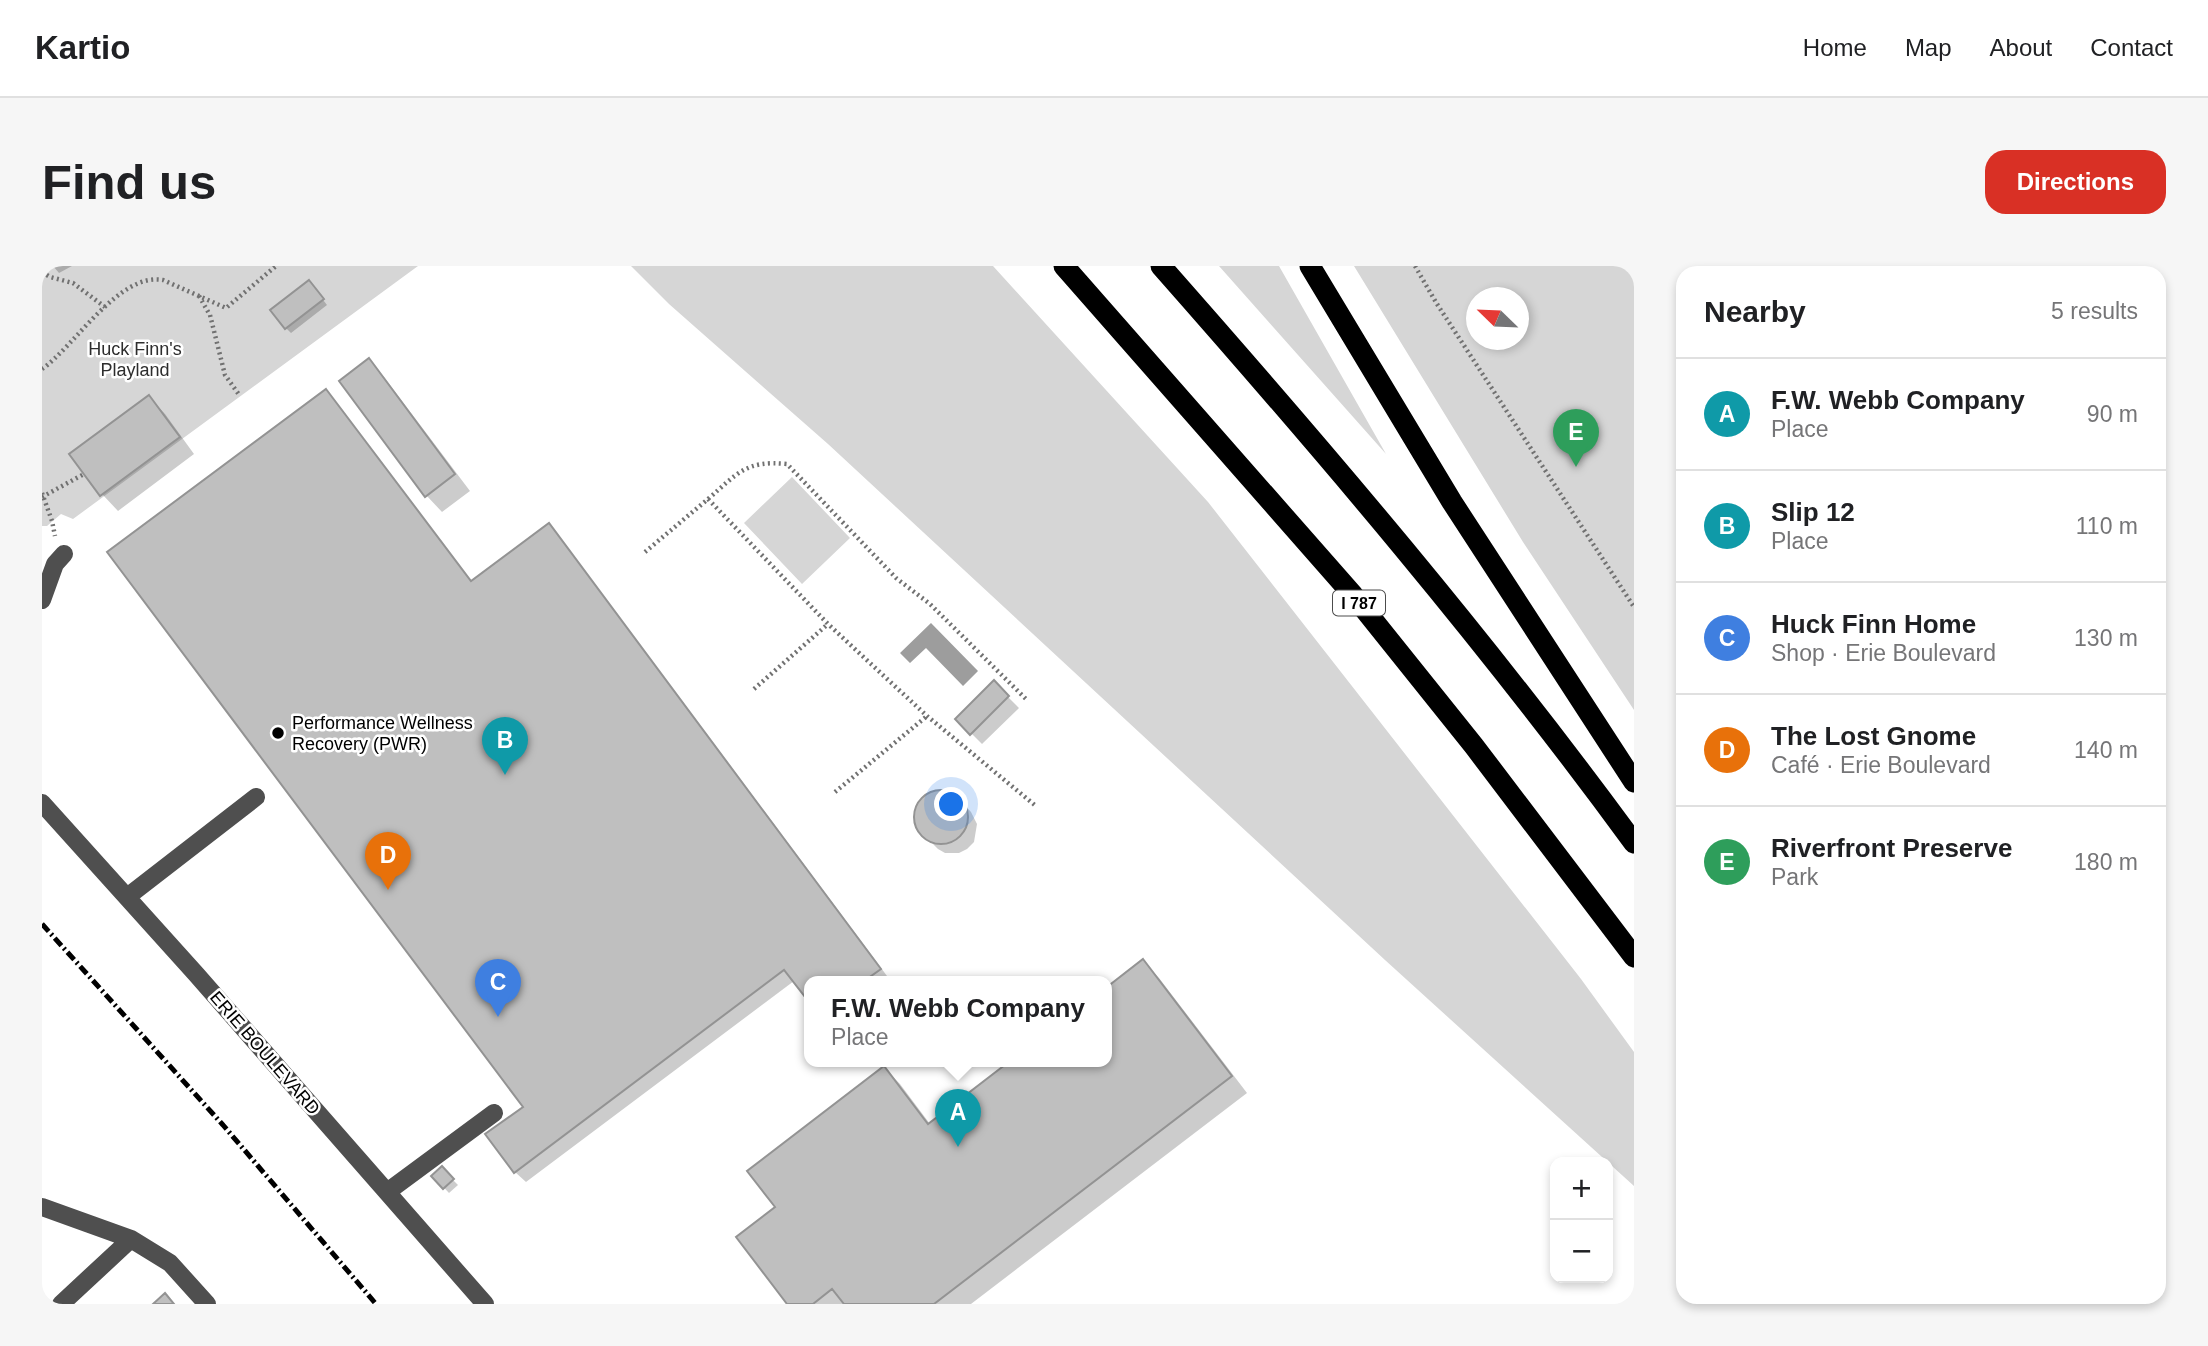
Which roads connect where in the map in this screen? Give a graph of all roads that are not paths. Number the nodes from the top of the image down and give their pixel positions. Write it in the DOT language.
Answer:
graph roads {
  1 [pos="1064,266"];
  2 [pos="1161,266"];
  3 [pos="1310,266"];
  4 [pos="64,554"];
  5 [pos="42,600"];
  6 [pos="1634,782"];
  7 [pos="256,797"];
  8 [pos="42,803"];
  9 [pos="1634,843"];
  10 [pos="127,897"];
  11 [pos="1634,957"];
  12 [pos="494,1113"];
  13 [pos="387,1192"];
  14 [pos="42,1207"];
  15 [pos="131,1239"];
  16 [pos="61,1304"];
  17 [pos="207,1304"];
  18 [pos="485,1304"];
  1 -- 11 [label="highway, I 787"];
  2 -- 9 [label="highway"];
  3 -- 6 [label="highway"];
  4 -- 5 [label="street"];
  7 -- 10 [label="street"];
  8 -- 10 [label="street, ERIE BOULEVARD"];
  10 -- 13 [label="street, ERIE BOULEVARD"];
  12 -- 13 [label="street"];
  13 -- 18 [label="street, ERIE BOULEVARD"];
  14 -- 15 [label="street"];
  15 -- 16 [label="street"];
  15 -- 17 [label="street"];
}
